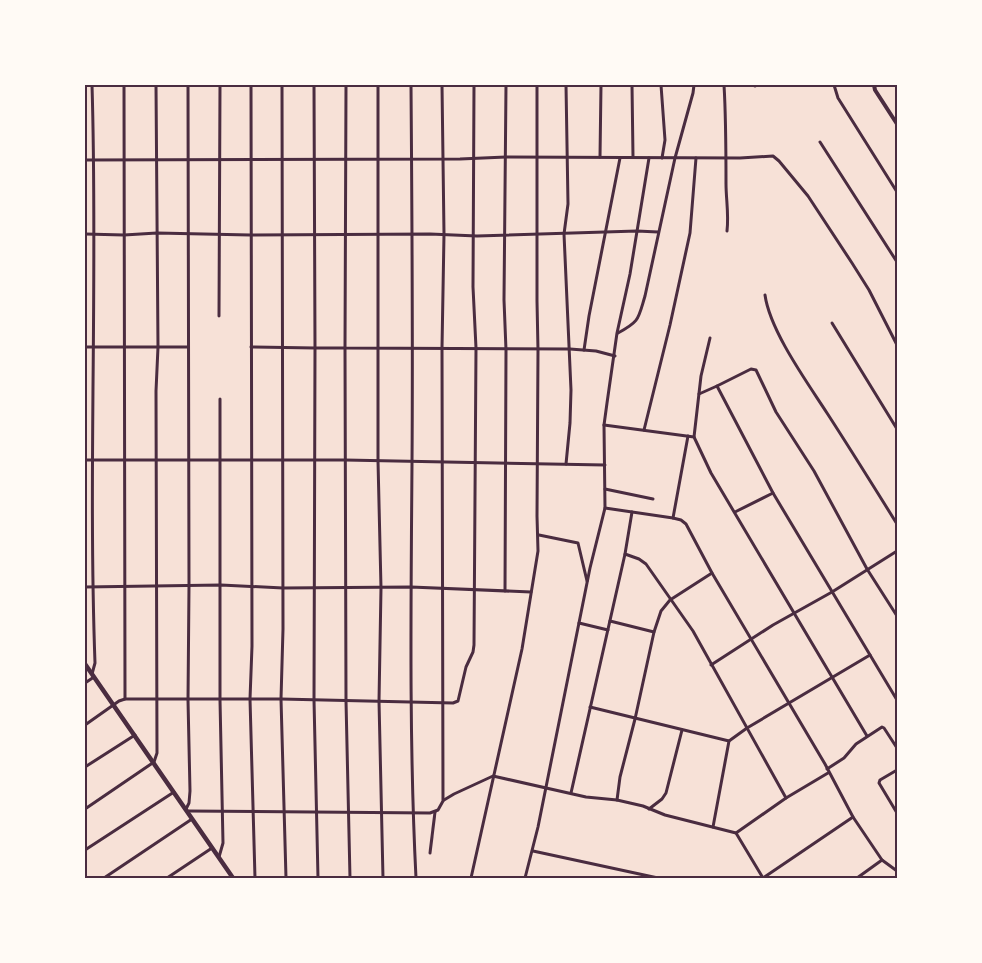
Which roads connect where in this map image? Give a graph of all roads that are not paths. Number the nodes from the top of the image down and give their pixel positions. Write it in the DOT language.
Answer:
graph roads {
  1 [pos="92,85"];
  2 [pos="124,85"];
  3 [pos="156,85"];
  4 [pos="188,85"];
  5 [pos="220,85"];
  6 [pos="251,85"];
  7 [pos="282,85"];
  8 [pos="314,85"];
  9 [pos="346,85"];
  10 [pos="378,85"];
  11 [pos="410,85"];
  12 [pos="442,85"];
  13 [pos="474,85"];
  14 [pos="506,85"];
  15 [pos="537,85"];
  16 [pos="566,85"];
  17 [pos="601,85"];
  18 [pos="632,85"];
  19 [pos="662,85"];
  20 [pos="694,85"];
  21 [pos="724,85"];
  22 [pos="834,85"];
  23 [pos="873,85"];
  24 [pos="897,124"];
  25 [pos="820,142"];
  26 [pos="506,157"];
  27 [pos="600,157"];
  28 [pos="633,157"];
  29 [pos="442,158"];
  30 [pos="475,158"];
  31 [pos="538,158"];
  32 [pos="568,158"];
  33 [pos="620,158"];
  34 [pos="649,158"];
  35 [pos="662,158"];
  36 [pos="674,158"];
  37 [pos="696,158"];
  38 [pos="727,158"];
  39 [pos="124,159"];
  40 [pos="156,159"];
  41 [pos="250,159"];
  42 [pos="282,159"];
  43 [pos="346,159"];
  44 [pos="378,159"];
  45 [pos="411,159"];
  46 [pos="85,160"];
  47 [pos="93,160"];
  48 [pos="188,160"];
  49 [pos="220,160"];
  50 [pos="314,160"];
  51 [pos="897,192"];
  52 [pos="727,231"];
  53 [pos="637,232"];
  54 [pos="658,232"];
  55 [pos="157,233"];
  56 [pos="188,233"];
  57 [pos="606,233"];
  58 [pos="85,234"];
  59 [pos="94,234"];
  60 [pos="220,234"];
  61 [pos="315,234"];
  62 [pos="346,234"];
  63 [pos="412,234"];
  64 [pos="444,234"];
  65 [pos="564,234"];
  66 [pos="124,235"];
  67 [pos="250,235"];
  68 [pos="282,235"];
  69 [pos="377,235"];
  70 [pos="538,235"];
  71 [pos="474,236"];
  72 [pos="504,236"];
  73 [pos="897,262"];
  74 [pos="765,295"];
  75 [pos="219,316"];
  76 [pos="832,323"];
  77 [pos="617,333"];
  78 [pos="710,338"];
  79 [pos="897,345"];
  80 [pos="85,346"];
  81 [pos="93,346"];
  82 [pos="126,347"];
  83 [pos="158,347"];
  84 [pos="188,347"];
  85 [pos="251,347"];
  86 [pos="283,348"];
  87 [pos="315,348"];
  88 [pos="345,348"];
  89 [pos="379,348"];
  90 [pos="411,348"];
  91 [pos="442,348"];
  92 [pos="476,348"];
  93 [pos="570,349"];
  94 [pos="506,350"];
  95 [pos="538,350"];
  96 [pos="584,350"];
  97 [pos="615,356"];
  98 [pos="717,386"];
  99 [pos="698,394"];
  100 [pos="220,399"];
  101 [pos="604,425"];
  102 [pos="897,429"];
  103 [pos="644,430"];
  104 [pos="688,436"];
  105 [pos="694,438"];
  106 [pos="156,459"];
  107 [pos="85,460"];
  108 [pos="92,460"];
  109 [pos="126,460"];
  110 [pos="188,460"];
  111 [pos="251,460"];
  112 [pos="282,460"];
  113 [pos="314,460"];
  114 [pos="345,460"];
  115 [pos="219,461"];
  116 [pos="378,461"];
  117 [pos="412,462"];
  118 [pos="443,462"];
  119 [pos="474,463"];
  120 [pos="506,463"];
  121 [pos="537,463"];
  122 [pos="566,464"];
  123 [pos="605,465"];
  124 [pos="606,489"];
  125 [pos="773,493"];
  126 [pos="653,499"];
  127 [pos="605,508"];
  128 [pos="632,512"];
  129 [pos="735,512"];
  130 [pos="673,518"];
  131 [pos="897,524"];
  132 [pos="539,535"];
  133 [pos="897,551"];
  134 [pos="625,554"];
  135 [pos="868,569"];
  136 [pos="712,573"];
  137 [pos="588,582"];
  138 [pos="221,585"];
  139 [pos="189,586"];
  140 [pos="85,587"];
  141 [pos="92,587"];
  142 [pos="124,587"];
  143 [pos="156,587"];
  144 [pos="251,587"];
  145 [pos="314,587"];
  146 [pos="347,587"];
  147 [pos="411,587"];
  148 [pos="283,588"];
  149 [pos="381,588"];
  150 [pos="443,588"];
  151 [pos="474,590"];
  152 [pos="506,591"];
  153 [pos="531,592"];
  154 [pos="832,592"];
  155 [pos="670,600"];
  156 [pos="793,613"];
  157 [pos="897,616"];
  158 [pos="610,621"];
  159 [pos="579,623"];
  160 [pos="608,630"];
  161 [pos="654,632"];
  162 [pos="750,640"];
  163 [pos="870,656"];
  164 [pos="85,664"];
  165 [pos="711,665"];
  166 [pos="93,676"];
  167 [pos="833,678"];
  168 [pos="85,684"];
  169 [pos="125,699"];
  170 [pos="157,699"];
  171 [pos="250,699"];
  172 [pos="281,699"];
  173 [pos="188,700"];
  174 [pos="220,700"];
  175 [pos="314,700"];
  176 [pos="897,700"];
  177 [pos="346,701"];
  178 [pos="379,701"];
  179 [pos="410,701"];
  180 [pos="443,702"];
  181 [pos="790,704"];
  182 [pos="114,705"];
  183 [pos="590,707"];
  184 [pos="635,719"];
  185 [pos="85,725"];
  186 [pos="747,728"];
  187 [pos="682,730"];
  188 [pos="135,735"];
  189 [pos="867,736"];
  190 [pos="729,741"];
  191 [pos="897,748"];
  192 [pos="154,762"];
  193 [pos="85,768"];
  194 [pos="897,770"];
  195 [pos="828,771"];
  196 [pos="493,776"];
  197 [pos="545,788"];
  198 [pos="175,792"];
  199 [pos="570,793"];
  200 [pos="786,798"];
  201 [pos="617,800"];
  202 [pos="443,801"];
  203 [pos="85,809"];
  204 [pos="649,809"];
  205 [pos="187,810"];
  206 [pos="222,812"];
  207 [pos="254,812"];
  208 [pos="284,812"];
  209 [pos="316,812"];
  210 [pos="435,812"];
  211 [pos="348,813"];
  212 [pos="381,813"];
  213 [pos="413,813"];
  214 [pos="897,813"];
  215 [pos="853,817"];
  216 [pos="193,818"];
  217 [pos="713,827"];
  218 [pos="736,833"];
  219 [pos="212,848"];
  220 [pos="85,850"];
  221 [pos="533,851"];
  222 [pos="430,854"];
  223 [pos="219,858"];
  224 [pos="882,860"];
  225 [pos="897,871"];
  226 [pos="231,877"];
  227 [pos="104,878"];
  228 [pos="167,878"];
  229 [pos="255,878"];
  230 [pos="286,878"];
  231 [pos="318,878"];
  232 [pos="350,878"];
  233 [pos="383,878"];
  234 [pos="416,878"];
  235 [pos="471,878"];
  236 [pos="525,878"];
  237 [pos="658,878"];
  238 [pos="763,878"];
  239 [pos="857,878"];
  1 -- 47 [label="street"];
  2 -- 39 [label="street"];
  3 -- 40 [label="street"];
  4 -- 48 [label="street"];
  5 -- 49 [label="street"];
  6 -- 41 [label="street"];
  7 -- 42 [label="street"];
  8 -- 50 [label="street"];
  9 -- 43 [label="street"];
  10 -- 44 [label="street"];
  11 -- 45 [label="street"];
  12 -- 29 [label="street"];
  13 -- 30 [label="street"];
  14 -- 26 [label="street"];
  15 -- 31 [label="street"];
  16 -- 32 [label="street"];
  17 -- 27 [label="street"];
  18 -- 28 [label="street"];
  19 -- 35 [label="street"];
  20 -- 36 [label="street"];
  21 -- 38 [label="street"];
  22 -- 51 [label="street"];
  23 -- 24 [label="street"];
  25 -- 73 [label="street"];
  26 -- 30 [label="street"];
  26 -- 31 [label="street"];
  26 -- 72 [label="street"];
  27 -- 32 [label="street"];
  27 -- 33 [label="street"];
  28 -- 33 [label="street"];
  28 -- 34 [label="street"];
  29 -- 30 [label="street"];
  29 -- 45 [label="street"];
  29 -- 64 [label="street"];
  30 -- 71 [label="street"];
  31 -- 32 [label="street"];
  31 -- 70 [label="street"];
  32 -- 65 [label="street"];
  33 -- 57 [label="street"];
  34 -- 35 [label="street"];
  34 -- 53 [label="street"];
  35 -- 36 [label="street"];
  36 -- 37 [label="street"];
  36 -- 54 [label="street"];
  37 -- 38 [label="street"];
  37 -- 103 [label="street"];
  38 -- 52 [label="street"];
  38 -- 79 [label="street"];
  39 -- 40 [label="street"];
  39 -- 47 [label="street"];
  39 -- 66 [label="street"];
  40 -- 48 [label="street"];
  40 -- 55 [label="street"];
  41 -- 42 [label="street"];
  41 -- 49 [label="street"];
  41 -- 67 [label="street"];
  42 -- 50 [label="street"];
  42 -- 68 [label="street"];
  43 -- 44 [label="street"];
  43 -- 50 [label="street"];
  43 -- 62 [label="street"];
  44 -- 45 [label="street"];
  44 -- 69 [label="street"];
  45 -- 63 [label="street"];
  46 -- 47 [label="street"];
  47 -- 59 [label="street"];
  48 -- 49 [label="street"];
  48 -- 56 [label="street"];
  49 -- 60 [label="street"];
  50 -- 61 [label="street"];
  53 -- 54 [label="street"];
  53 -- 57 [label="street"];
  53 -- 77 [label="street"];
  54 -- 77 [label="street"];
  55 -- 56 [label="street"];
  55 -- 66 [label="street"];
  55 -- 83 [label="street"];
  56 -- 60 [label="street"];
  56 -- 84 [label="street"];
  57 -- 65 [label="street"];
  57 -- 96 [label="street"];
  58 -- 59 [label="street"];
  59 -- 66 [label="street"];
  59 -- 81 [label="street"];
  60 -- 67 [label="street"];
  60 -- 75 [label="street"];
  61 -- 62 [label="street"];
  61 -- 68 [label="street"];
  61 -- 87 [label="street"];
  62 -- 69 [label="street"];
  62 -- 88 [label="street"];
  63 -- 64 [label="street"];
  63 -- 69 [label="street"];
  63 -- 90 [label="street"];
  64 -- 71 [label="street"];
  64 -- 91 [label="street"];
  65 -- 70 [label="street"];
  65 -- 93 [label="street"];
  66 -- 82 [label="street"];
  67 -- 68 [label="street"];
  67 -- 85 [label="street"];
  68 -- 86 [label="street"];
  69 -- 89 [label="street"];
  70 -- 72 [label="street"];
  70 -- 95 [label="street"];
  71 -- 72 [label="street"];
  71 -- 92 [label="street"];
  72 -- 94 [label="street"];
  74 -- 131 [label="street"];
  76 -- 102 [label="street"];
  77 -- 97 [label="street"];
  78 -- 99 [label="street"];
  80 -- 81 [label="street"];
  81 -- 82 [label="street"];
  81 -- 108 [label="street"];
  82 -- 83 [label="street"];
  82 -- 109 [label="street"];
  83 -- 84 [label="street"];
  83 -- 106 [label="street"];
  84 -- 110 [label="street"];
  85 -- 86 [label="street"];
  85 -- 111 [label="street"];
  86 -- 87 [label="street"];
  86 -- 112 [label="street"];
  87 -- 88 [label="street"];
  87 -- 113 [label="street"];
  88 -- 89 [label="street"];
  88 -- 114 [label="street"];
  89 -- 90 [label="street"];
  89 -- 116 [label="street"];
  90 -- 91 [label="street"];
  90 -- 117 [label="street"];
  91 -- 92 [label="street"];
  91 -- 118 [label="street"];
  92 -- 94 [label="street"];
  92 -- 119 [label="street"];
  93 -- 95 [label="street"];
  93 -- 96 [label="street"];
  93 -- 122 [label="street"];
  94 -- 95 [label="street"];
  94 -- 120 [label="street"];
  95 -- 121 [label="street"];
  96 -- 97 [label="street"];
  97 -- 101 [label="street"];
  98 -- 99 [label="street"];
  98 -- 125 [label="street"];
  98 -- 135 [label="street"];
  99 -- 105 [label="street"];
  100 -- 115 [label="street"];
  101 -- 103 [label="street"];
  101 -- 123 [label="street"];
  103 -- 104 [label="street"];
  104 -- 105 [label="street"];
  104 -- 130 [label="street"];
  105 -- 129 [label="street"];
  106 -- 109 [label="street"];
  106 -- 110 [label="street"];
  106 -- 143 [label="street"];
  107 -- 108 [label="street"];
  108 -- 109 [label="street"];
  108 -- 141 [label="street"];
  109 -- 142 [label="street"];
  110 -- 115 [label="street"];
  110 -- 139 [label="street"];
  111 -- 112 [label="street"];
  111 -- 115 [label="street"];
  111 -- 144 [label="street"];
  112 -- 113 [label="street"];
  112 -- 148 [label="street"];
  113 -- 114 [label="street"];
  113 -- 145 [label="street"];
  114 -- 116 [label="street"];
  114 -- 146 [label="street"];
  115 -- 138 [label="street"];
  116 -- 117 [label="street"];
  116 -- 149 [label="street"];
  117 -- 118 [label="street"];
  117 -- 147 [label="street"];
  118 -- 119 [label="street"];
  118 -- 150 [label="street"];
  119 -- 120 [label="street"];
  119 -- 151 [label="street"];
  120 -- 121 [label="street"];
  120 -- 152 [label="street"];
  121 -- 122 [label="street"];
  121 -- 132 [label="street"];
  122 -- 123 [label="street"];
  123 -- 124 [label="street"];
  124 -- 126 [label="street"];
  124 -- 127 [label="street"];
  125 -- 129 [label="street"];
  125 -- 154 [label="street"];
  127 -- 128 [label="street"];
  127 -- 137 [label="street"];
  128 -- 130 [label="street"];
  128 -- 134 [label="street"];
  129 -- 156 [label="street"];
  130 -- 136 [label="street"];
  132 -- 137 [label="street"];
  132 -- 153 [label="street"];
  133 -- 135 [label="street"];
  134 -- 155 [label="street"];
  134 -- 158 [label="street"];
  135 -- 154 [label="street"];
  135 -- 157 [label="street"];
  136 -- 155 [label="street"];
  136 -- 162 [label="street"];
  137 -- 159 [label="street"];
  138 -- 139 [label="street"];
  138 -- 144 [label="street"];
  138 -- 174 [label="street"];
  139 -- 143 [label="street"];
  139 -- 173 [label="street"];
  140 -- 141 [label="street"];
  141 -- 142 [label="street"];
  141 -- 166 [label="street"];
  142 -- 143 [label="street"];
  142 -- 169 [label="street"];
  143 -- 170 [label="street"];
  144 -- 148 [label="street"];
  144 -- 171 [label="street"];
  145 -- 146 [label="street"];
  145 -- 148 [label="street"];
  145 -- 175 [label="street"];
  146 -- 149 [label="street"];
  146 -- 177 [label="street"];
  147 -- 149 [label="street"];
  147 -- 150 [label="street"];
  147 -- 179 [label="street"];
  148 -- 172 [label="street"];
  149 -- 178 [label="street"];
  150 -- 151 [label="street"];
  150 -- 180 [label="street"];
  151 -- 152 [label="street"];
  151 -- 180 [label="street"];
  152 -- 153 [label="street"];
  153 -- 196 [label="street"];
  154 -- 156 [label="street"];
  154 -- 163 [label="street"];
  155 -- 161 [label="street"];
  155 -- 165 [label="street"];
  156 -- 162 [label="street"];
  156 -- 167 [label="street"];
  158 -- 160 [label="street"];
  158 -- 161 [label="street"];
  159 -- 160 [label="street"];
  159 -- 197 [label="street"];
  160 -- 183 [label="street"];
  161 -- 184 [label="street"];
  162 -- 165 [label="street"];
  162 -- 181 [label="street"];
  163 -- 167 [label="street"];
  163 -- 176 [label="street"];
  164 -- 166 [label="main road"];
  165 -- 186 [label="street"];
  166 -- 168 [label="street"];
  166 -- 182 [label="main road"];
  167 -- 181 [label="street"];
  167 -- 189 [label="street"];
  169 -- 170 [label="street"];
  169 -- 182 [label="street"];
  170 -- 173 [label="street"];
  170 -- 192 [label="street"];
  171 -- 172 [label="street"];
  171 -- 174 [label="street"];
  171 -- 207 [label="street"];
  172 -- 175 [label="street"];
  172 -- 208 [label="street"];
  173 -- 174 [label="street"];
  173 -- 205 [label="street"];
  174 -- 206 [label="street"];
  175 -- 177 [label="street"];
  175 -- 209 [label="street"];
  177 -- 178 [label="street"];
  177 -- 211 [label="street"];
  178 -- 179 [label="street"];
  178 -- 212 [label="street"];
  179 -- 180 [label="street"];
  179 -- 213 [label="street"];
  180 -- 202 [label="street"];
  181 -- 186 [label="street"];
  181 -- 195 [label="street"];
  182 -- 185 [label="street"];
  182 -- 188 [label="main road"];
  183 -- 184 [label="street"];
  183 -- 199 [label="street"];
  184 -- 187 [label="street"];
  184 -- 201 [label="street"];
  186 -- 190 [label="street"];
  186 -- 200 [label="street"];
  187 -- 190 [label="street"];
  187 -- 204 [label="street"];
  188 -- 192 [label="main road"];
  188 -- 193 [label="street"];
  189 -- 191 [label="street"];
  189 -- 195 [label="street"];
  190 -- 217 [label="street"];
  192 -- 198 [label="main road"];
  192 -- 203 [label="street"];
  194 -- 214 [label="street"];
  195 -- 200 [label="street"];
  195 -- 215 [label="street"];
  196 -- 197 [label="street"];
  196 -- 202 [label="street"];
  196 -- 235 [label="street"];
  197 -- 199 [label="street"];
  197 -- 221 [label="street"];
  198 -- 205 [label="main road"];
  198 -- 220 [label="street"];
  199 -- 201 [label="street"];
  200 -- 218 [label="street"];
  201 -- 204 [label="street"];
  202 -- 210 [label="street"];
  204 -- 217 [label="street"];
  205 -- 206 [label="street"];
  205 -- 216 [label="main road"];
  206 -- 207 [label="street"];
  206 -- 223 [label="street"];
  207 -- 208 [label="street"];
  207 -- 229 [label="street"];
  208 -- 209 [label="street"];
  208 -- 230 [label="street"];
  209 -- 211 [label="street"];
  209 -- 231 [label="street"];
  210 -- 213 [label="street"];
  210 -- 222 [label="street"];
  211 -- 212 [label="street"];
  211 -- 232 [label="street"];
  212 -- 213 [label="street"];
  212 -- 233 [label="street"];
  213 -- 234 [label="street"];
  215 -- 224 [label="street"];
  215 -- 238 [label="street"];
  216 -- 219 [label="main road"];
  216 -- 227 [label="street"];
  217 -- 218 [label="street"];
  218 -- 238 [label="street"];
  219 -- 223 [label="main road"];
  219 -- 228 [label="street"];
  221 -- 236 [label="street"];
  221 -- 237 [label="street"];
  223 -- 226 [label="main road"];
  224 -- 225 [label="street"];
  224 -- 239 [label="street"];
}
